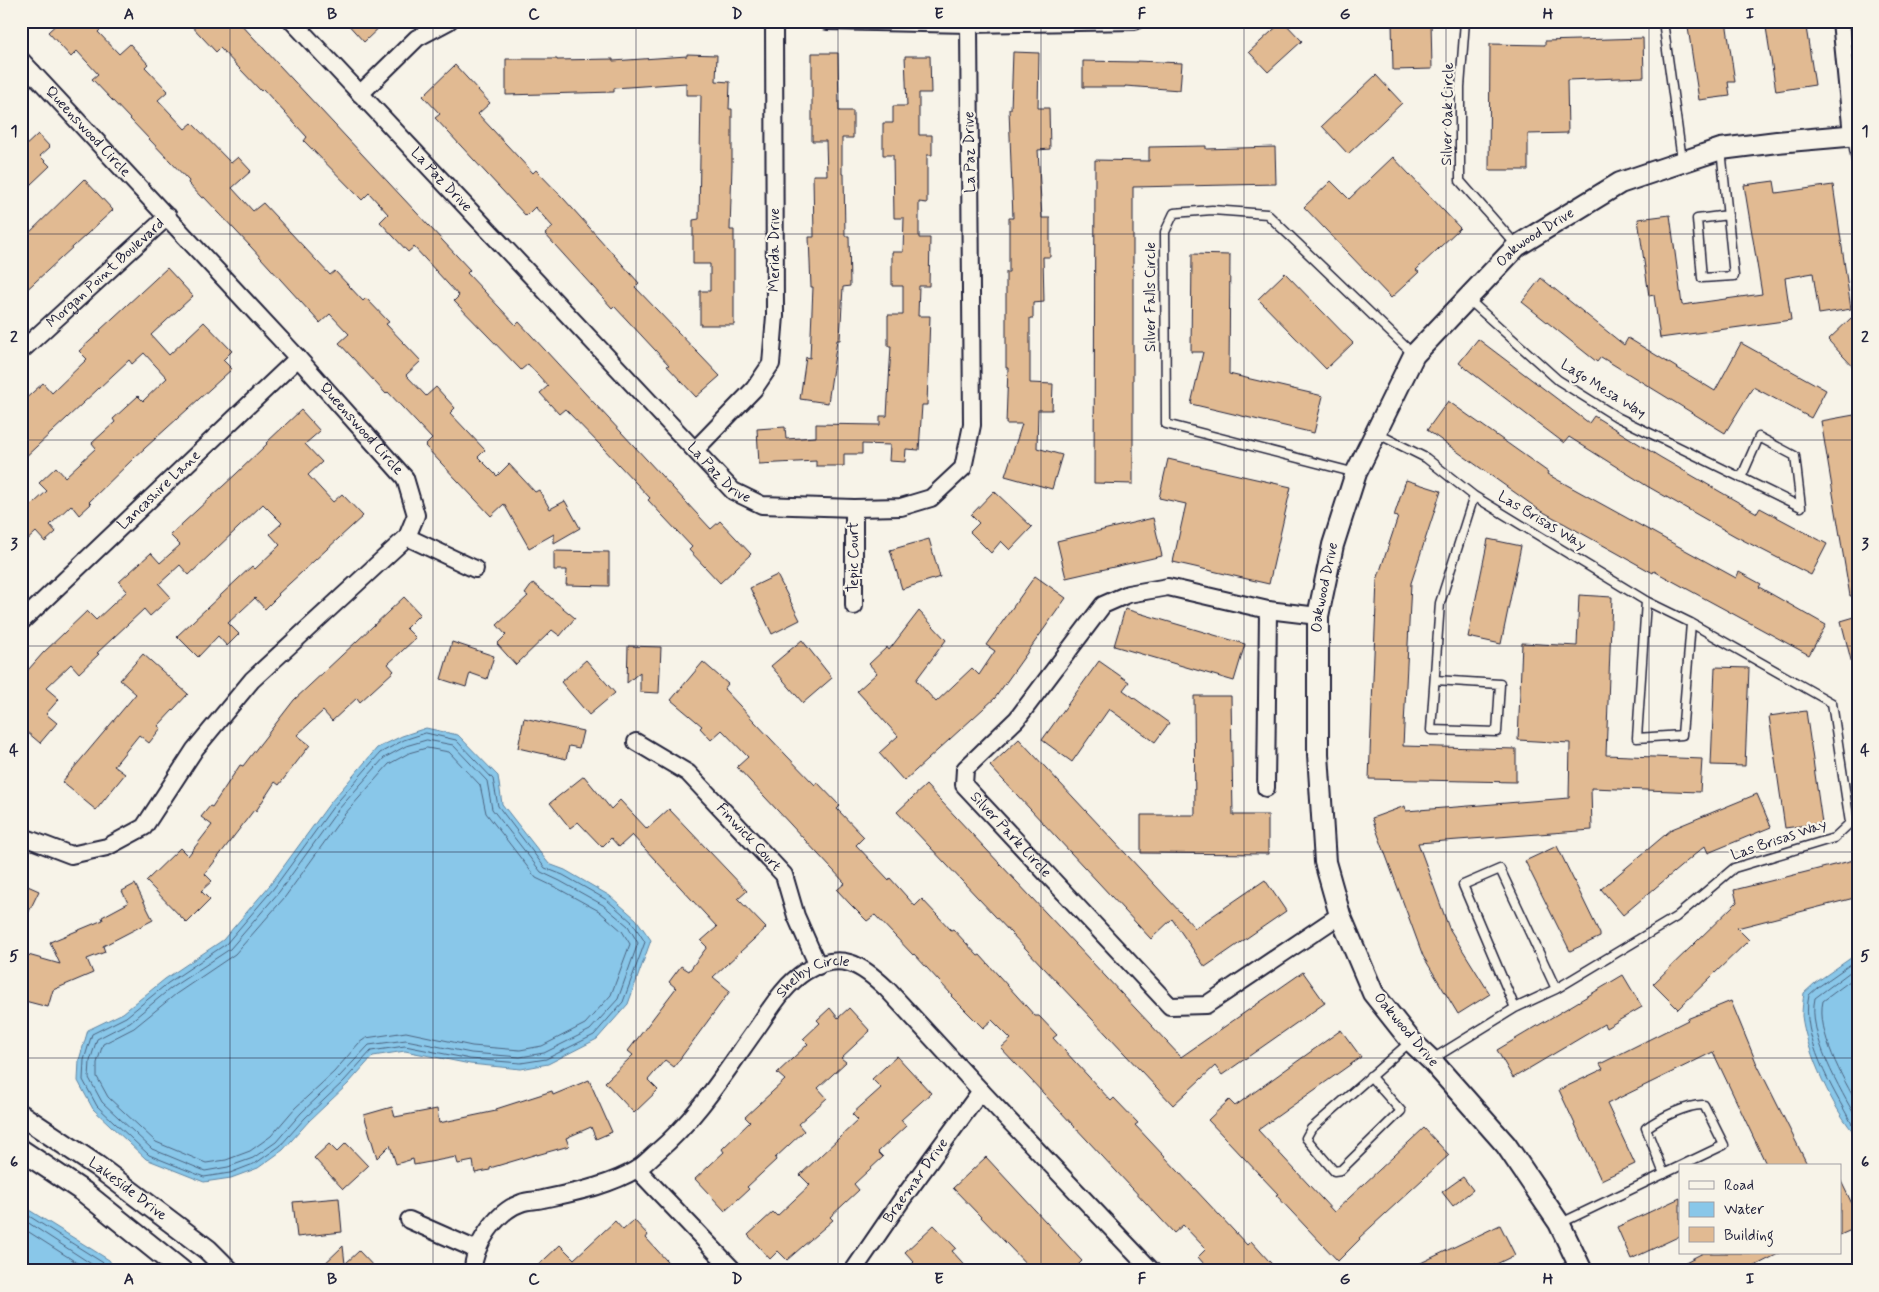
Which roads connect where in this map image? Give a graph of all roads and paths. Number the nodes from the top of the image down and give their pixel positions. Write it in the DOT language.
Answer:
graph roads {
  1 [pos="292,21"];
  2 [pos="450,21"];
  3 [pos="774,21"];
  4 [pos="827,21"];
  5 [pos="1135,21"];
  6 [pos="1465,21"];
  7 [pos="1662,21"];
  8 [pos="1841,21"];
  9 [pos="969,24"];
  10 [pos="21,60"];
  11 [pos="27,77"];
  12 [pos="360,94"];
  13 [pos="1855,135"];
  14 [pos="1721,149"];
  15 [pos="1682,162"];
  16 [pos="1858,171"];
  17 [pos="1728,215"];
  18 [pos="168,216"];
  19 [pos="1517,246"];
  20 [pos="1468,299"];
  21 [pos="21,351"];
  22 [pos="1414,355"];
  23 [pos="298,358"];
  24 [pos="1374,432"];
  25 [pos="694,450"];
  26 [pos="1356,473"];
  27 [pos="1741,478"];
  28 [pos="1474,496"];
  29 [pos="854,508"];
  30 [pos="407,538"];
  31 [pos="475,569"];
  32 [pos="1646,601"];
  33 [pos="854,606"];
  34 [pos="1268,610"];
  35 [pos="1318,616"];
  36 [pos="21,622"];
  37 [pos="1691,623"];
  38 [pos="1435,680"];
  39 [pos="636,742"];
  40 [pos="1266,788"];
  41 [pos="21,836"];
  42 [pos="1340,915"];
  43 [pos="818,966"];
  44 [pos="1556,989"];
  45 [pos="1515,1008"];
  46 [pos="1411,1040"];
  47 [pos="1431,1060"];
  48 [pos="1370,1076"];
  49 [pos="980,1091"];
  50 [pos="21,1115"];
  51 [pos="21,1150"];
  52 [pos="1685,1164"];
  53 [pos="1679,1167"];
  54 [pos="638,1169"];
  55 [pos="1664,1174"];
  56 [pos="409,1220"];
  57 [pos="1559,1224"];
  58 [pos="477,1250"];
  59 [pos="1580,1266"];
  60 [pos="182,1271"];
  61 [pos="229,1271"];
  62 [pos="473,1271"];
  63 [pos="734,1271"];
  64 [pos="854,1271"];
  65 [pos="1152,1271"];
  66 [pos="1560,1271"];
  1 -- 12 [label="street, La Paz Drive"];
  2 -- 12 [label="street"];
  3 -- 25 [label="street, Merida Drive"];
  4 -- 9 [label="street"];
  5 -- 9 [label="street"];
  6 -- 19 [label="lane, Silver Oak Circle"];
  7 -- 15 [label="lane"];
  8 -- 13 [label="street"];
  9 -- 29 [label="street, La Paz Drive"];
  10 -- 11 [label="street, Queenswood Circle"];
  11 -- 18 [label="street, Queenswood Circle"];
  12 -- 25 [label="street, La Paz Drive"];
  13 -- 14 [label="street, Oakwood Drive"];
  13 -- 16 [label="lane"];
  14 -- 15 [label="street, Oakwood Drive"];
  14 -- 17 [label="lane"];
  15 -- 19 [label="street, Oakwood Drive"];
  17 -- 17 [label="lane"];
  18 -- 21 [label="street, Morgan Point Boulevard"];
  18 -- 23 [label="street, Queenswood Circle"];
  19 -- 20 [label="street, Oakwood Drive"];
  20 -- 22 [label="street, Oakwood Drive"];
  20 -- 27 [label="lane, Lago Mesa Way"];
  22 -- 24 [label="street, Oakwood Drive"];
  22 -- 26 [label="lane, Silver Falls Circle"];
  23 -- 30 [label="street, Queenswood Circle"];
  23 -- 36 [label="street, Lancashire Lane"];
  24 -- 26 [label="street, Oakwood Drive"];
  24 -- 28 [label="lane, Las Brisas Way"];
  25 -- 29 [label="street, La Paz Drive"];
  26 -- 35 [label="street, Oakwood Drive"];
  27 -- 27 [label="lane, Lago Mesa Way"];
  28 -- 32 [label="lane, Las Brisas Way"];
  28 -- 38 [label="lane, Las Brisas Way"];
  29 -- 33 [label="street, Tepic Court"];
  30 -- 31 [label="street"];
  30 -- 41 [label="street, Queenswood Circle"];
  32 -- 37 [label="lane, Las Brisas Way"];
  32 -- 37 [label="lane"];
  34 -- 35 [label="street, Silver Park Circle"];
  34 -- 40 [label="street"];
  34 -- 42 [label="street, Silver Park Circle"];
  35 -- 42 [label="street, Oakwood Drive"];
  37 -- 44 [label="lane, Las Brisas Way"];
  38 -- 38 [label="lane, Las Brisas Way"];
  39 -- 43 [label="street, Finwick Court"];
  42 -- 46 [label="street, Oakwood Drive"];
  43 -- 49 [label="street, Shelby Circle"];
  43 -- 54 [label="street, Shelby Circle"];
  44 -- 45 [label="lane, Las Brisas Way"];
  44 -- 45 [label="lane"];
  45 -- 47 [label="lane, Las Brisas Way"];
  46 -- 47 [label="street, Oakwood Drive"];
  46 -- 48 [label="lane"];
  47 -- 57 [label="street, Oakwood Drive"];
  48 -- 48 [label="lane"];
  49 -- 64 [label="street, Braemar Drive"];
  49 -- 65 [label="street, Shelby Circle"];
  50 -- 61 [label="street, Lakeside Drive"];
  51 -- 60 [label="street, Lakeside Drive"];
  52 -- 55 [label="lane"];
  53 -- 55 [label="lane"];
  54 -- 58 [label="street, Shelby Circle"];
  54 -- 63 [label="street"];
  55 -- 57 [label="lane"];
  56 -- 58 [label="street"];
  57 -- 59 [label="street, Oakwood Drive"];
  58 -- 62 [label="street, Shelby Circle"];
  59 -- 66 [label="lane"];
}
